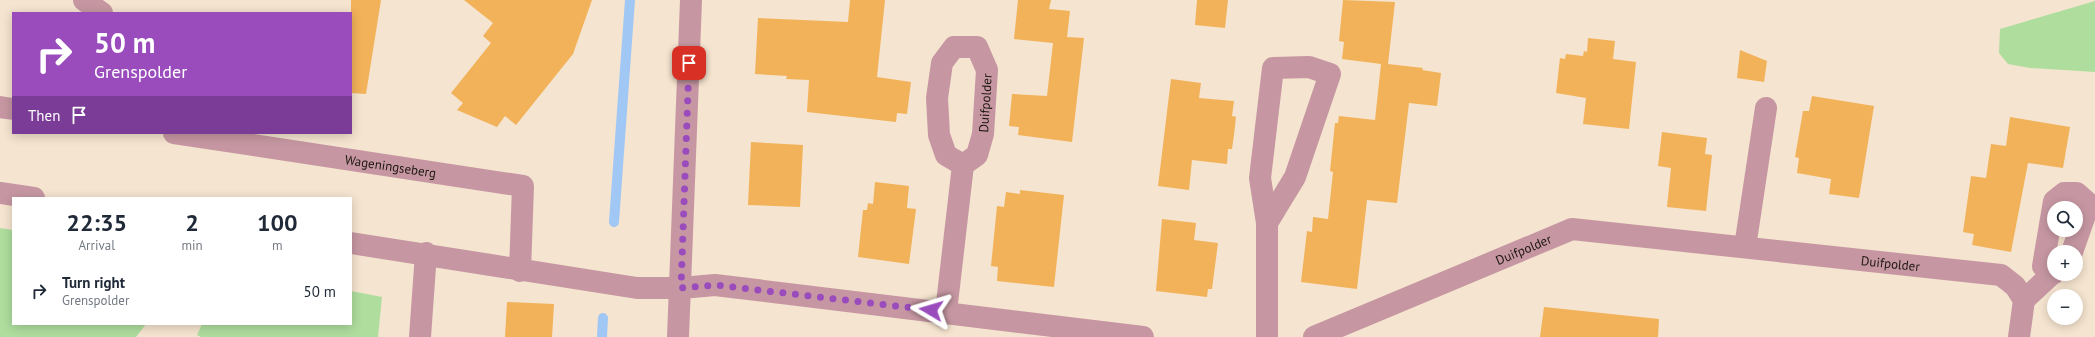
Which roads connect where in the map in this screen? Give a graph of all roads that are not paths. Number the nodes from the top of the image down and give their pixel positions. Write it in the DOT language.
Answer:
graph roads {
  1 [pos="84,0"];
  2 [pos="691,0"];
  3 [pos="101,12"];
  4 [pos="0,107"];
  5 [pos="1766,108"];
  6 [pos="12,109"];
  7 [pos="181,134"];
  8 [pos="963,165"];
  9 [pos="0,193"];
  10 [pos="27,197"];
  11 [pos="1267,223"];
  12 [pos="352,243"];
  13 [pos="2074,245"];
  14 [pos="1746,247"];
  15 [pos="426,253"];
  16 [pos="2047,269"];
  17 [pos="520,271"];
  18 [pos="2047,279"];
  19 [pos="681,288"];
  20 [pos="2024,300"];
  21 [pos="946,312"];
  22 [pos="1343,330"];
  23 [pos="420,337"];
  24 [pos="678,337"];
  25 [pos="1143,337"];
  26 [pos="1266,337"];
  27 [pos="1314,337"];
  28 [pos="2019,337"];
  1 -- 3 [label="street"];
  2 -- 19 [label="street"];
  4 -- 6 [label="street"];
  5 -- 14 [label="street"];
  7 -- 17 [label="street, Wageningseberg"];
  8 -- 8 [label="street, Duifpolder"];
  8 -- 21 [label="street"];
  9 -- 10 [label="street"];
  11 -- 11 [label="street"];
  11 -- 26 [label="street"];
  12 -- 15 [label="street"];
  13 -- 16 [label="street"];
  14 -- 20 [label="street, Duifpolder"];
  14 -- 22 [label="street, Duifpolder"];
  15 -- 17 [label="street"];
  15 -- 23 [label="street"];
  17 -- 19 [label="street"];
  18 -- 20 [label="street"];
  19 -- 21 [label="street"];
  19 -- 24 [label="street"];
  20 -- 28 [label="street"];
  21 -- 25 [label="street"];
  22 -- 27 [label="street, Duifpolder"];
}
